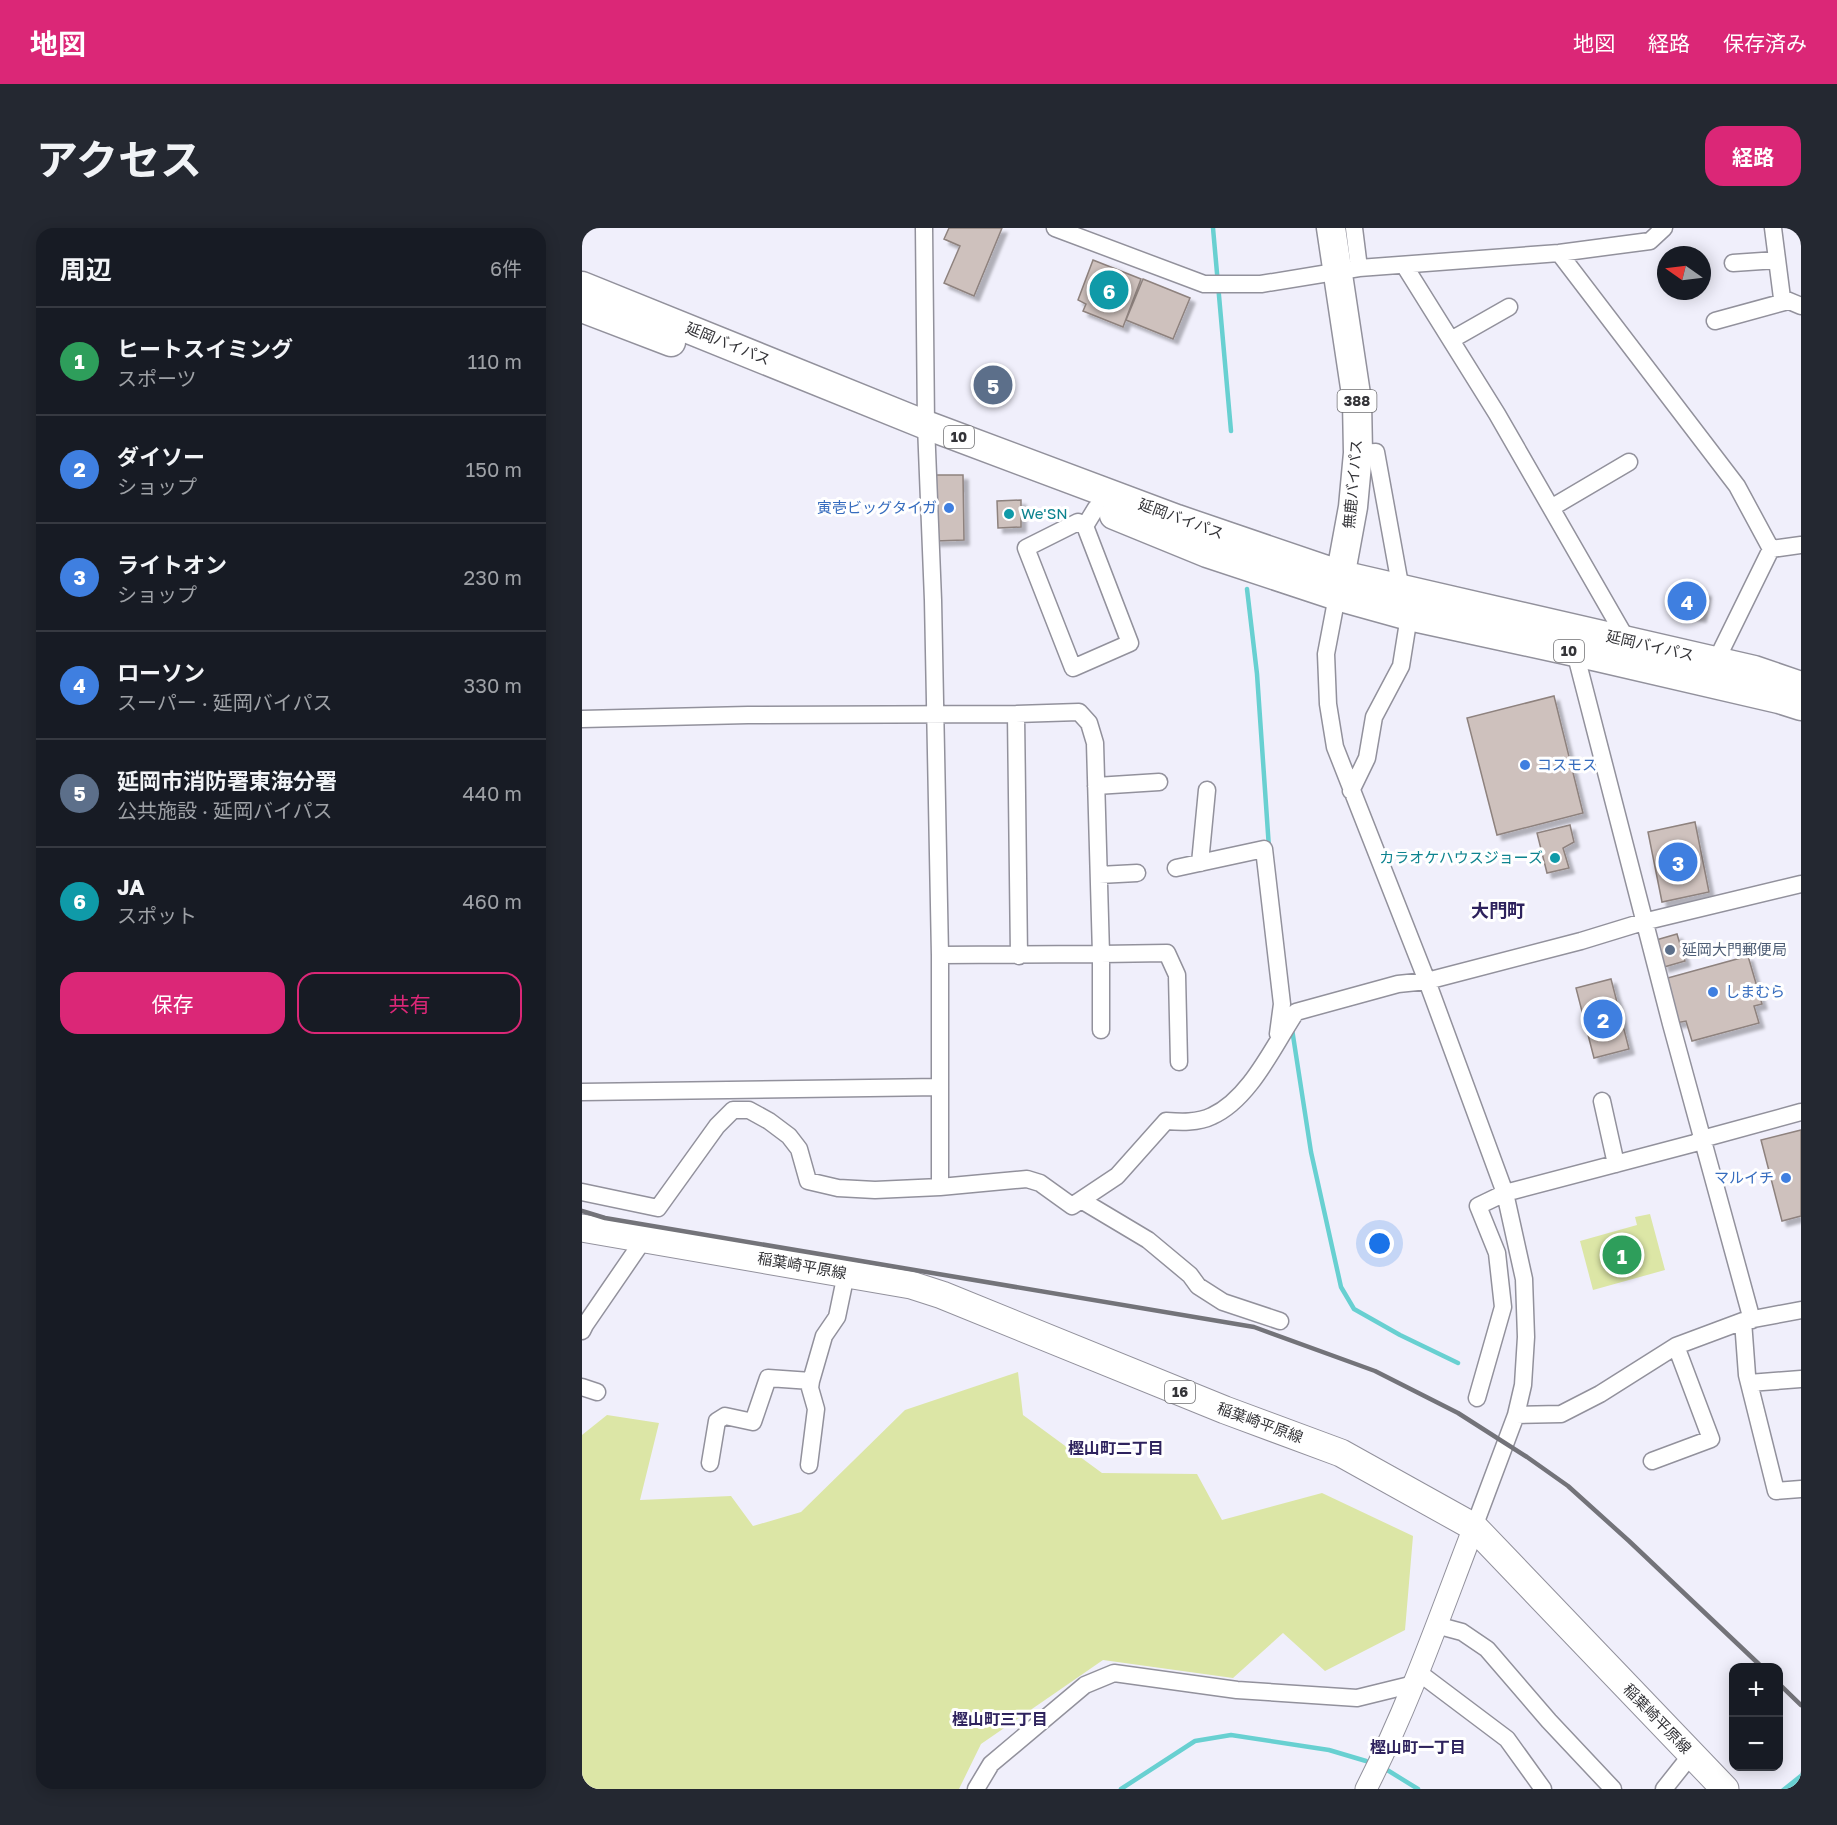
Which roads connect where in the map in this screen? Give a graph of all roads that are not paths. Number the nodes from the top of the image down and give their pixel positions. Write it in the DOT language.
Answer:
graph roads {
  1 [pos="924,228"];
  2 [pos="1055,228"];
  3 [pos="1331,228"];
  4 [pos="1354,228"];
  5 [pos="1664,228"];
  6 [pos="1773,228"];
  7 [pos="1559,253"];
  8 [pos="1777,260"];
  9 [pos="1733,263"];
  10 [pos="1404,265"];
  11 [pos="1348,271"];
  12 [pos="582,286"];
  13 [pos="1795,304"];
  14 [pos="1509,307"];
  15 [pos="582,308"];
  16 [pos="1714,321"];
  17 [pos="1451,340"];
  18 [pos="927,432"];
  19 [pos="1358,453"];
  20 [pos="1629,462"];
  21 [pos="1551,508"];
  22 [pos="1090,517"];
  23 [pos="1801,545"];
  24 [pos="1771,549"];
  25 [pos="1339,586"];
  26 [pos="1405,603"];
  27 [pos="1627,640"];
  28 [pos="1575,652"];
  29 [pos="1716,661"];
  30 [pos="1800,688"];
  31 [pos="935,714"];
  32 [pos="1016,714"];
  33 [pos="582,718"];
  34 [pos="1160,782"];
  35 [pos="1096,786"];
  36 [pos="1207,790"];
  37 [pos="1351,791"];
  38 [pos="1200,863"];
  39 [pos="1176,868"];
  40 [pos="1137,873"];
  41 [pos="1100,875"];
  42 [pos="1801,884"];
  43 [pos="1643,922"];
  44 [pos="1101,954"];
  45 [pos="940,955"];
  46 [pos="1019,956"];
  47 [pos="1427,981"];
  48 [pos="1101,1030"];
  49 [pos="1280,1035"];
  50 [pos="1179,1062"];
  51 [pos="939,1087"];
  52 [pos="582,1092"];
  53 [pos="1602,1101"];
  54 [pos="1801,1112"];
  55 [pos="1702,1139"];
  56 [pos="1616,1164"];
  57 [pos="940,1187"];
  58 [pos="582,1192"];
  59 [pos="1504,1193"];
  60 [pos="1081,1200"];
  61 [pos="582,1228"];
  62 [pos="644,1239"];
  63 [pos="846,1274"];
  64 [pos="1801,1310"];
  65 [pos="1280,1321"];
  66 [pos="1748,1321"];
  67 [pos="582,1331"];
  68 [pos="1676,1346"];
  69 [pos="1801,1378"];
  70 [pos="811,1381"];
  71 [pos="1749,1383"];
  72 [pos="1478,1398"];
  73 [pos="1516,1415"];
  74 [pos="1652,1461"];
  75 [pos="710,1463"];
  76 [pos="809,1465"];
  77 [pos="1801,1489"];
  78 [pos="1474,1527"];
  79 [pos="1436,1625"];
  80 [pos="1416,1678"];
  81 [pos="1686,1750"];
  82 [pos="976,1789"];
  83 [pos="1366,1789"];
  84 [pos="1543,1789"];
  85 [pos="1613,1789"];
  86 [pos="1664,1789"];
  87 [pos="1725,1789"];
  1 -- 18 [label="street"];
  2 -- 11 [label="street"];
  3 -- 11 [label="highway, 無鹿バイパス / 388"];
  4 -- 11 [label="street"];
  5 -- 7 [label="street"];
  6 -- 8 [label="street"];
  7 -- 10 [label="street"];
  7 -- 24 [label="street"];
  8 -- 9 [label="street"];
  8 -- 13 [label="street"];
  10 -- 11 [label="street"];
  10 -- 17 [label="street"];
  11 -- 19 [label="highway, 無鹿バイパス / 388"];
  12 -- 18 [label="highway, 延岡バイパス / 10"];
  13 -- 16 [label="street"];
  14 -- 17 [label="street"];
  15 -- 18 [label="highway, 延岡バイパス / 10"];
  17 -- 21 [label="street"];
  18 -- 22 [label="highway, 延岡バイパス / 10"];
  18 -- 25 [label="highway, 延岡バイパス / 10"];
  18 -- 31 [label="street"];
  19 -- 25 [label="highway, 無鹿バイパス / 388"];
  19 -- 26 [label="street"];
  20 -- 21 [label="street"];
  21 -- 27 [label="street"];
  22 -- 22 [label="street"];
  22 -- 25 [label="highway, 延岡バイパス / 10"];
  23 -- 24 [label="street"];
  24 -- 29 [label="street"];
  25 -- 26 [label="highway, 延岡バイパス / 10"];
  25 -- 37 [label="street"];
  26 -- 27 [label="highway, 延岡バイパス / 10"];
  26 -- 28 [label="highway, 延岡バイパス / 10"];
  26 -- 37 [label="street"];
  27 -- 29 [label="highway, 延岡バイパス / 10"];
  28 -- 30 [label="highway, 延岡バイパス / 10"];
  28 -- 43 [label="street"];
  29 -- 30 [label="highway, 延岡バイパス / 10"];
  31 -- 32 [label="street"];
  31 -- 33 [label="street"];
  31 -- 45 [label="street"];
  32 -- 35 [label="street"];
  32 -- 46 [label="street"];
  34 -- 35 [label="street"];
  35 -- 41 [label="street"];
  36 -- 38 [label="street"];
  37 -- 47 [label="street"];
  38 -- 39 [label="street"];
  38 -- 49 [label="street"];
  40 -- 41 [label="street"];
  41 -- 44 [label="street"];
  42 -- 43 [label="street"];
  43 -- 47 [label="street"];
  43 -- 55 [label="street"];
  44 -- 46 [label="street"];
  44 -- 48 [label="street"];
  44 -- 50 [label="street"];
  45 -- 46 [label="street"];
  45 -- 51 [label="street"];
  47 -- 49 [label="street"];
  47 -- 59 [label="street"];
  49 -- 60 [label="street"];
  51 -- 52 [label="street"];
  51 -- 57 [label="street"];
  53 -- 56 [label="street"];
  54 -- 55 [label="street"];
  55 -- 56 [label="street"];
  55 -- 66 [label="street"];
  56 -- 59 [label="street"];
  57 -- 58 [label="street"];
  57 -- 60 [label="street"];
  59 -- 72 [label="street"];
  59 -- 73 [label="street"];
  60 -- 65 [label="street"];
  61 -- 62 [label="main road, 稲葉崎平原線 / 16"];
  62 -- 63 [label="main road, 稲葉崎平原線 / 16"];
  62 -- 67 [label="street"];
  63 -- 70 [label="street"];
  63 -- 78 [label="main road, 稲葉崎平原線 / 16"];
  64 -- 66 [label="street"];
  66 -- 68 [label="street"];
  66 -- 71 [label="street"];
  68 -- 73 [label="street"];
  68 -- 74 [label="street"];
  69 -- 71 [label="street"];
  70 -- 75 [label="street"];
  70 -- 76 [label="street"];
  71 -- 77 [label="street"];
  73 -- 78 [label="street"];
  78 -- 79 [label="street"];
  78 -- 81 [label="main road, 稲葉崎平原線 / 16"];
  79 -- 80 [label="street"];
  79 -- 85 [label="street"];
  80 -- 82 [label="street"];
  80 -- 83 [label="street"];
  80 -- 84 [label="street"];
  81 -- 86 [label="street"];
  81 -- 87 [label="main road, 稲葉崎平原線 / 16"];
}
